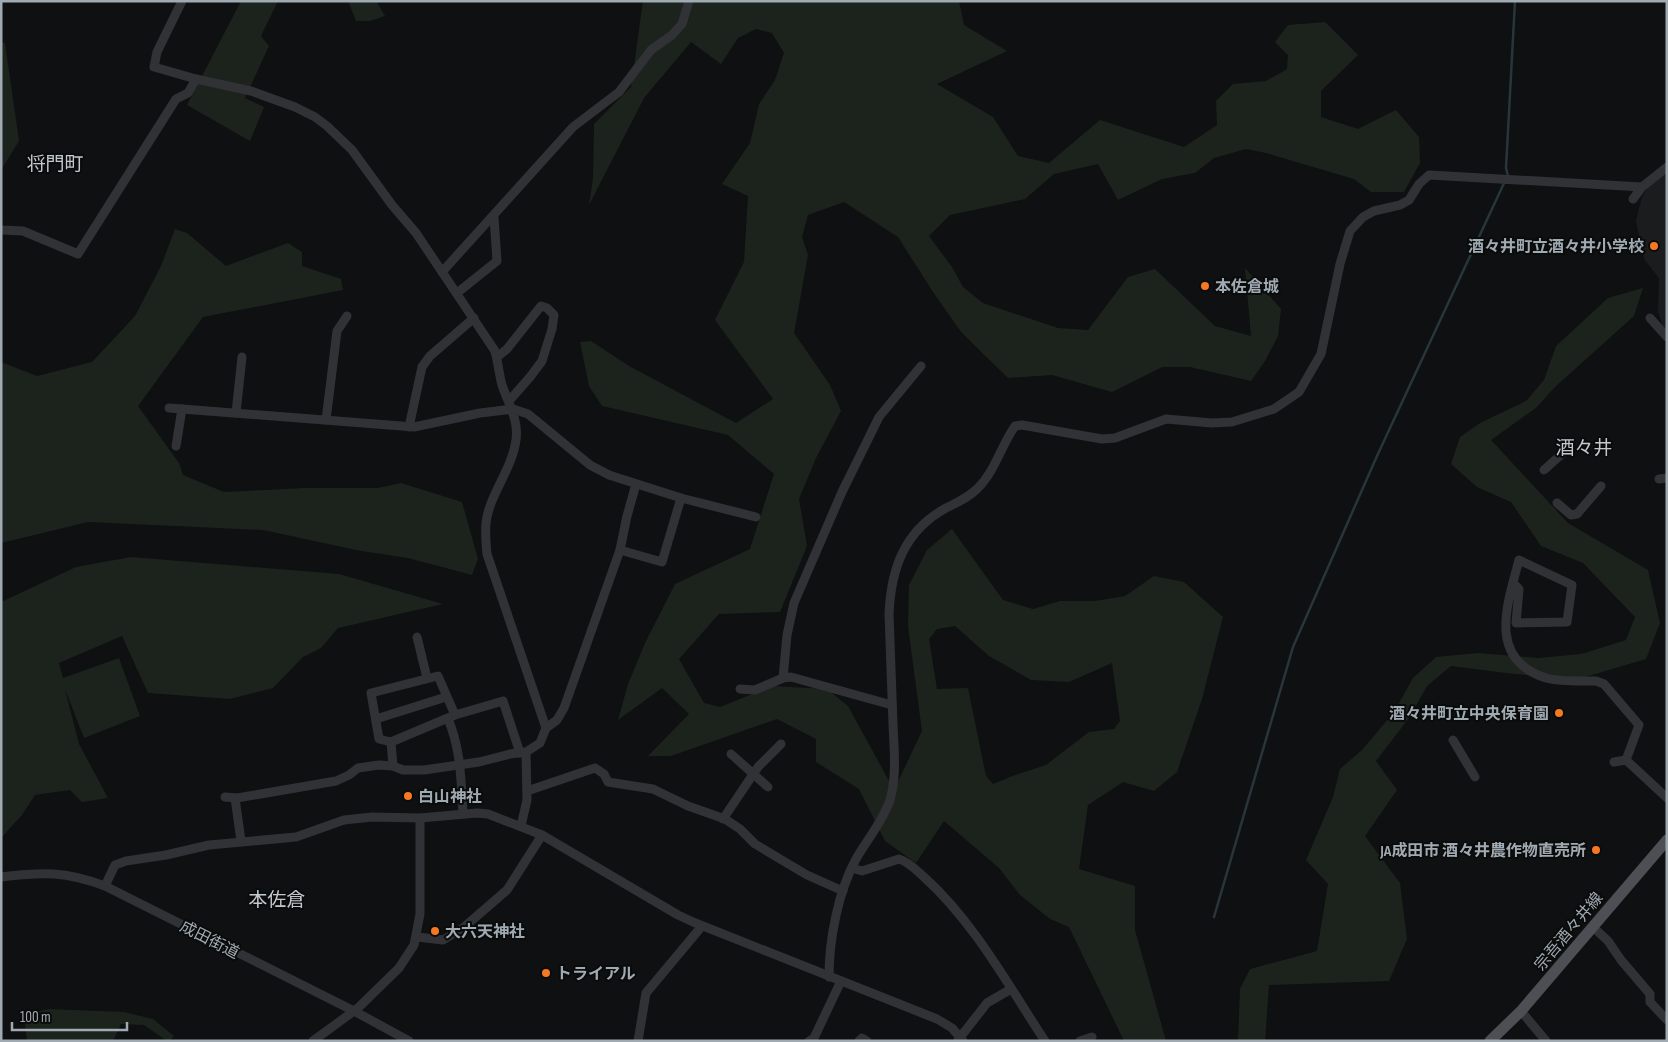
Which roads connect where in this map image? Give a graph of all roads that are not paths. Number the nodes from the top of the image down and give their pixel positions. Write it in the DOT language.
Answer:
graph roads {
  1 [pos="182,1"];
  2 [pos="689,1"];
  3 [pos="196,79"];
  4 [pos="1667,167"];
  5 [pos="1642,187"];
  6 [pos="1633,199"];
  7 [pos="494,216"];
  8 [pos="1,230"];
  9 [pos="442,272"];
  10 [pos="456,293"];
  11 [pos="348,316"];
  12 [pos="474,318"];
  13 [pos="1650,318"];
  14 [pos="1667,338"];
  15 [pos="242,357"];
  16 [pos="497,357"];
  17 [pos="921,366"];
  18 [pos="511,405"];
  19 [pos="169,408"];
  20 [pos="182,409"];
  21 [pos="236,413"];
  22 [pos="326,420"];
  23 [pos="409,427"];
  24 [pos="176,446"];
  25 [pos="1564,452"];
  26 [pos="1544,470"];
  27 [pos="636,484"];
  28 [pos="1600,486"];
  29 [pos="681,498"];
  30 [pos="1557,503"];
  31 [pos="756,517"];
  32 [pos="620,550"];
  33 [pos="1513,583"];
  34 [pos="417,637"];
  35 [pos="427,678"];
  36 [pos="782,678"];
  37 [pos="740,689"];
  38 [pos="446,697"];
  39 [pos="892,705"];
  40 [pos="451,717"];
  41 [pos="376,719"];
  42 [pos="546,728"];
  43 [pos="1452,740"];
  44 [pos="391,742"];
  45 [pos="781,744"];
  46 [pos="523,752"];
  47 [pos="731,754"];
  48 [pos="1626,760"];
  49 [pos="1614,762"];
  50 [pos="393,766"];
  51 [pos="460,766"];
  52 [pos="754,774"];
  53 [pos="1475,777"];
  54 [pos="768,787"];
  55 [pos="527,791"];
  56 [pos="225,797"];
  57 [pos="236,798"];
  58 [pos="1667,798"];
  59 [pos="464,813"];
  60 [pos="420,818"];
  61 [pos="723,819"];
  62 [pos="521,826"];
  63 [pos="542,835"];
  64 [pos="1667,840"];
  65 [pos="241,842"];
  66 [pos="852,868"];
  67 [pos="1,877"];
  68 [pos="105,886"];
  69 [pos="843,891"];
  70 [pos="702,926"];
  71 [pos="1593,927"];
  72 [pos="417,937"];
  73 [pos="829,977"];
  74 [pos="841,981"];
  75 [pos="1011,989"];
  76 [pos="354,1011"];
  77 [pos="1521,1011"];
  78 [pos="1667,1020"];
  79 [pos="1092,1036"];
  80 [pos="960,1039"];
  81 [pos="313,1041"];
  82 [pos="409,1041"];
  83 [pos="638,1041"];
  84 [pos="808,1041"];
  85 [pos="859,1041"];
  86 [pos="867,1041"];
  87 [pos="1045,1041"];
  88 [pos="1080,1041"];
  89 [pos="1490,1041"];
  90 [pos="1546,1041"];
  1 -- 3 [label="street"];
  2 -- 7 [label="street"];
  3 -- 8 [label="street"];
  3 -- 9 [label="street"];
  4 -- 5 [label="street"];
  5 -- 6 [label="street"];
  5 -- 39 [label="street"];
  7 -- 9 [label="street"];
  7 -- 10 [label="street"];
  9 -- 10 [label="street"];
  10 -- 12 [label="street"];
  11 -- 22 [label="street"];
  12 -- 16 [label="street"];
  12 -- 23 [label="street"];
  13 -- 14 [label="street"];
  15 -- 21 [label="street"];
  16 -- 18 [label="street"];
  16 -- 18 [label="street"];
  17 -- 36 [label="street"];
  18 -- 23 [label="street"];
  18 -- 27 [label="street"];
  18 -- 42 [label="street"];
  19 -- 20 [label="street"];
  20 -- 21 [label="street"];
  20 -- 24 [label="street"];
  21 -- 22 [label="street"];
  22 -- 23 [label="street"];
  25 -- 26 [label="street"];
  27 -- 29 [label="street"];
  27 -- 32 [label="street"];
  28 -- 30 [label="street"];
  29 -- 31 [label="street"];
  29 -- 32 [label="street"];
  32 -- 42 [label="street"];
  33 -- 33 [label="street"];
  33 -- 48 [label="street"];
  34 -- 35 [label="street"];
  35 -- 38 [label="street"];
  35 -- 41 [label="street"];
  36 -- 37 [label="street"];
  36 -- 39 [label="street"];
  38 -- 40 [label="street"];
  38 -- 41 [label="street"];
  39 -- 66 [label="street"];
  40 -- 44 [label="street"];
  40 -- 46 [label="street"];
  40 -- 51 [label="street"];
  41 -- 44 [label="street"];
  42 -- 46 [label="street"];
  43 -- 53 [label="street"];
  44 -- 50 [label="street"];
  45 -- 52 [label="street"];
  46 -- 51 [label="street"];
  46 -- 55 [label="street"];
  47 -- 52 [label="street"];
  48 -- 49 [label="street"];
  48 -- 58 [label="street"];
  50 -- 51 [label="street"];
  50 -- 57 [label="street"];
  51 -- 59 [label="street"];
  52 -- 54 [label="street"];
  52 -- 61 [label="street"];
  55 -- 61 [label="street"];
  55 -- 62 [label="street"];
  56 -- 57 [label="street"];
  57 -- 65 [label="street"];
  59 -- 60 [label="street"];
  59 -- 62 [label="street"];
  60 -- 65 [label="street"];
  60 -- 72 [label="street"];
  61 -- 69 [label="street"];
  62 -- 63 [label="street"];
  63 -- 70 [label="street"];
  63 -- 72 [label="street"];
  64 -- 71 [label="main road, 宗吾酒々井線"];
  65 -- 68 [label="street"];
  66 -- 69 [label="street"];
  66 -- 75 [label="street"];
  67 -- 68 [label="street, 成田街道"];
  68 -- 76 [label="street, 成田街道"];
  69 -- 73 [label="street"];
  70 -- 73 [label="street"];
  70 -- 83 [label="street"];
  71 -- 77 [label="main road, 宗吾酒々井線"];
  71 -- 78 [label="street"];
  72 -- 76 [label="street"];
  73 -- 74 [label="street"];
  74 -- 80 [label="street"];
  74 -- 84 [label="street"];
  75 -- 80 [label="street"];
  75 -- 87 [label="street"];
  76 -- 81 [label="street"];
  76 -- 82 [label="street, 成田街道"];
  77 -- 89 [label="main road, 宗吾酒々井線"];
  77 -- 90 [label="street"];
  79 -- 88 [label="street"];
  85 -- 86 [label="street"];
}
